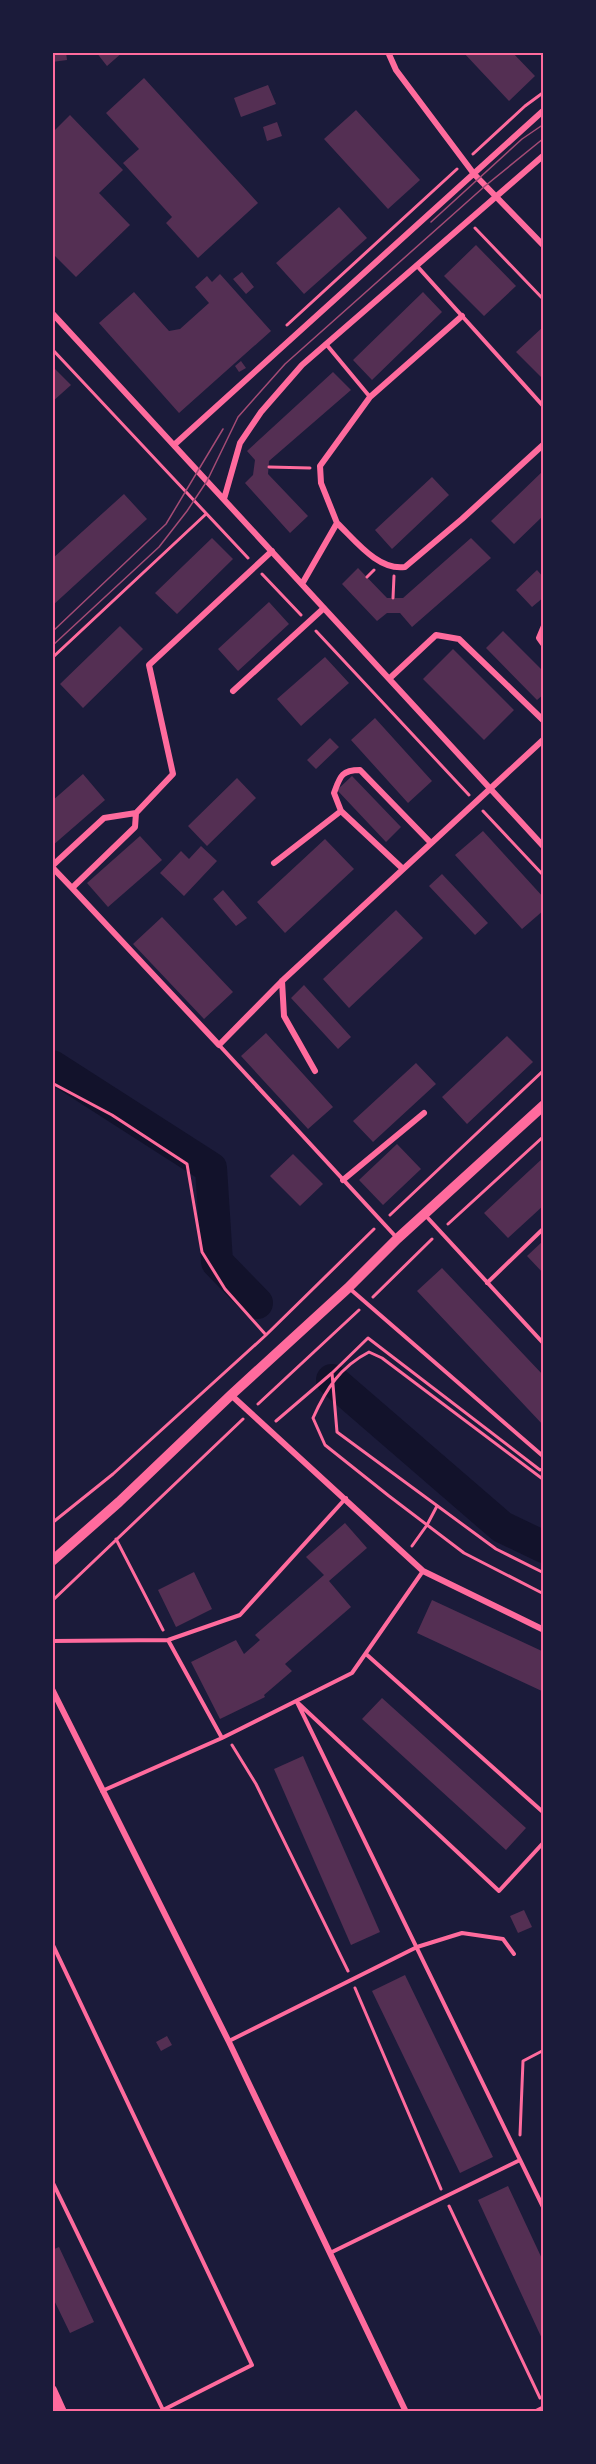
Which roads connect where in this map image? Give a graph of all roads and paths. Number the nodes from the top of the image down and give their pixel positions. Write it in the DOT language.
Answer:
graph roads {
  1 [pos="388,52"];
  2 [pos="543,92"];
  3 [pos="543,110"];
  4 [pos="543,155"];
  5 [pos="465,161"];
  6 [pos="474,174"];
  7 [pos="494,196"];
  8 [pos="467,220"];
  9 [pos="543,246"];
  10 [pos="417,266"];
  11 [pos="543,300"];
  12 [pos="52,313"];
  13 [pos="462,316"];
  14 [pos="279,331"];
  15 [pos="326,344"];
  16 [pos="52,349"];
  17 [pos="370,397"];
  18 [pos="543,407"];
  19 [pos="543,444"];
  20 [pos="174,445"];
  21 [pos="320,466"];
  22 [pos="269,467"];
  23 [pos="224,500"];
  24 [pos="206,513"];
  25 [pos="337,523"];
  26 [pos="272,551"];
  27 [pos="255,567"];
  28 [pos="394,568"];
  29 [pos="302,584"];
  30 [pos="393,598"];
  31 [pos="324,608"];
  32 [pos="308,623"];
  33 [pos="543,626"];
  34 [pos="543,645"];
  35 [pos="52,658"];
  36 [pos="390,678"];
  37 [pos="233,692"];
  38 [pos="543,721"];
  39 [pos="543,739"];
  40 [pos="489,789"];
  41 [pos="475,802"];
  42 [pos="341,811"];
  43 [pos="136,813"];
  44 [pos="431,843"];
  45 [pos="543,848"];
  46 [pos="274,863"];
  47 [pos="52,866"];
  48 [pos="403,869"];
  49 [pos="543,876"];
  50 [pos="72,888"];
  51 [pos="282,981"];
  52 [pos="219,1045"];
  53 [pos="543,1070"];
  54 [pos="315,1071"];
  55 [pos="52,1083"];
  56 [pos="543,1105"];
  57 [pos="424,1113"];
  58 [pos="543,1136"];
  59 [pos="343,1180"];
  60 [pos="424,1214"];
  61 [pos="381,1222"];
  62 [pos="543,1228"];
  63 [pos="440,1232"];
  64 [pos="397,1239"];
  65 [pos="487,1283"];
  66 [pos="348,1288"];
  67 [pos="367,1303"];
  68 [pos="266,1335"];
  69 [pos="543,1344"];
  70 [pos="332,1372"];
  71 [pos="332,1380"];
  72 [pos="231,1395"];
  73 [pos="250,1412"];
  74 [pos="268,1428"];
  75 [pos="543,1457"];
  76 [pos="543,1468"];
  77 [pos="543,1480"];
  78 [pos="346,1498"];
  79 [pos="437,1506"];
  80 [pos="52,1522"];
  81 [pos="427,1525"];
  82 [pos="116,1539"];
  83 [pos="406,1555"];
  84 [pos="52,1561"];
  85 [pos="423,1571"];
  86 [pos="543,1573"];
  87 [pos="543,1594"];
  88 [pos="52,1600"];
  89 [pos="543,1630"];
  90 [pos="168,1640"];
  91 [pos="52,1641"];
  92 [pos="366,1654"];
  93 [pos="52,1689"];
  94 [pos="297,1702"];
  95 [pos="224,1737"];
  96 [pos="102,1791"];
  97 [pos="543,1813"];
  98 [pos="543,1842"];
  99 [pos="52,1943"];
  100 [pos="417,1947"];
  101 [pos="514,1954"];
  102 [pos="352,1980"];
  103 [pos="229,2042"];
  104 [pos="543,2050"];
  105 [pos="520,2160"];
  106 [pos="52,2181"];
  107 [pos="445,2197"];
  108 [pos="543,2209"];
  109 [pos="329,2254"];
  110 [pos="52,2390"];
  111 [pos="543,2406"];
  112 [pos="163,2411"];
  113 [pos="62,2412"];
  114 [pos="406,2412"];
  115 [pos="534,2412"];
  1 -- 5 [label="street"];
  2 -- 5 [label="path"];
  3 -- 6 [label="street"];
  4 -- 7 [label="street"];
  5 -- 6 [label="street"];
  5 -- 14 [label="path"];
  6 -- 7 [label="street"];
  6 -- 20 [label="street"];
  7 -- 8 [label="street"];
  7 -- 9 [label="street"];
  8 -- 10 [label="street"];
  8 -- 11 [label="path"];
  10 -- 13 [label="lane"];
  10 -- 15 [label="street"];
  12 -- 20 [label="street"];
  13 -- 17 [label="street"];
  13 -- 18 [label="lane"];
  15 -- 17 [label="lane"];
  15 -- 23 [label="street"];
  16 -- 24 [label="path"];
  17 -- 21 [label="street"];
  19 -- 28 [label="street"];
  20 -- 23 [label="street"];
  21 -- 22 [label="path"];
  21 -- 25 [label="street"];
  23 -- 26 [label="street"];
  24 -- 27 [label="path"];
  24 -- 35 [label="path"];
  25 -- 28 [label="street"];
  25 -- 29 [label="street"];
  26 -- 27 [label="street"];
  26 -- 29 [label="street"];
  27 -- 32 [label="path"];
  27 -- 43 [label="street"];
  28 -- 30 [label="path"];
  29 -- 31 [label="street"];
  31 -- 32 [label="street"];
  31 -- 36 [label="street"];
  32 -- 37 [label="street"];
  32 -- 41 [label="path"];
  33 -- 34 [label="street"];
  36 -- 38 [label="street"];
  36 -- 40 [label="street"];
  39 -- 40 [label="street"];
  40 -- 41 [label="street"];
  40 -- 45 [label="street"];
  41 -- 44 [label="street"];
  41 -- 49 [label="path"];
  42 -- 44 [label="street"];
  42 -- 46 [label="street"];
  42 -- 48 [label="street"];
  43 -- 47 [label="street"];
  43 -- 50 [label="street"];
  44 -- 48 [label="street"];
  47 -- 50 [label="street"];
  48 -- 51 [label="street"];
  50 -- 52 [label="street"];
  51 -- 52 [label="street"];
  51 -- 54 [label="street"];
  52 -- 59 [label="lane"];
  53 -- 61 [label="path"];
  55 -- 68 [label="path"];
  56 -- 60 [label="main road"];
  57 -- 59 [label="street"];
  58 -- 63 [label="path"];
  59 -- 61 [label="lane"];
  60 -- 63 [label="lane"];
  60 -- 64 [label="main road"];
  61 -- 64 [label="lane"];
  61 -- 68 [label="path"];
  62 -- 65 [label="lane"];
  63 -- 65 [label="lane"];
  63 -- 67 [label="path"];
  64 -- 66 [label="main road"];
  65 -- 69 [label="lane"];
  66 -- 67 [label="lane"];
  66 -- 72 [label="main road"];
  67 -- 73 [label="path"];
  67 -- 75 [label="lane"];
  68 -- 80 [label="path"];
  70 -- 71 [label="path"];
  70 -- 74 [label="path"];
  70 -- 76 [label="path"];
  71 -- 77 [label="path"];
  71 -- 79 [label="path"];
  71 -- 81 [label="path"];
  72 -- 73 [label="street"];
  72 -- 84 [label="main road"];
  73 -- 74 [label="street"];
  73 -- 82 [label="path"];
  74 -- 78 [label="street"];
  78 -- 83 [label="street"];
  78 -- 90 [label="lane"];
  79 -- 81 [label="path"];
  79 -- 86 [label="path"];
  81 -- 83 [label="path"];
  81 -- 87 [label="path"];
  82 -- 88 [label="path"];
  82 -- 90 [label="path"];
  83 -- 85 [label="street"];
  85 -- 89 [label="street"];
  85 -- 92 [label="lane"];
  90 -- 91 [label="lane"];
  90 -- 95 [label="lane"];
  92 -- 94 [label="lane"];
  92 -- 97 [label="lane"];
  93 -- 96 [label="street"];
  94 -- 95 [label="lane"];
  94 -- 98 [label="lane"];
  94 -- 100 [label="lane"];
  95 -- 96 [label="lane"];
  95 -- 102 [label="path"];
  96 -- 103 [label="street"];
  99 -- 112 [label="lane"];
  100 -- 101 [label="lane"];
  100 -- 102 [label="lane"];
  100 -- 105 [label="lane"];
  102 -- 103 [label="lane"];
  102 -- 107 [label="path"];
  103 -- 109 [label="street"];
  104 -- 105 [label="path"];
  105 -- 107 [label="lane"];
  105 -- 108 [label="lane"];
  106 -- 112 [label="lane"];
  107 -- 109 [label="lane"];
  107 -- 111 [label="path"];
  109 -- 114 [label="street"];
  110 -- 113 [label="main road"];
  111 -- 115 [label="lane"];
}
